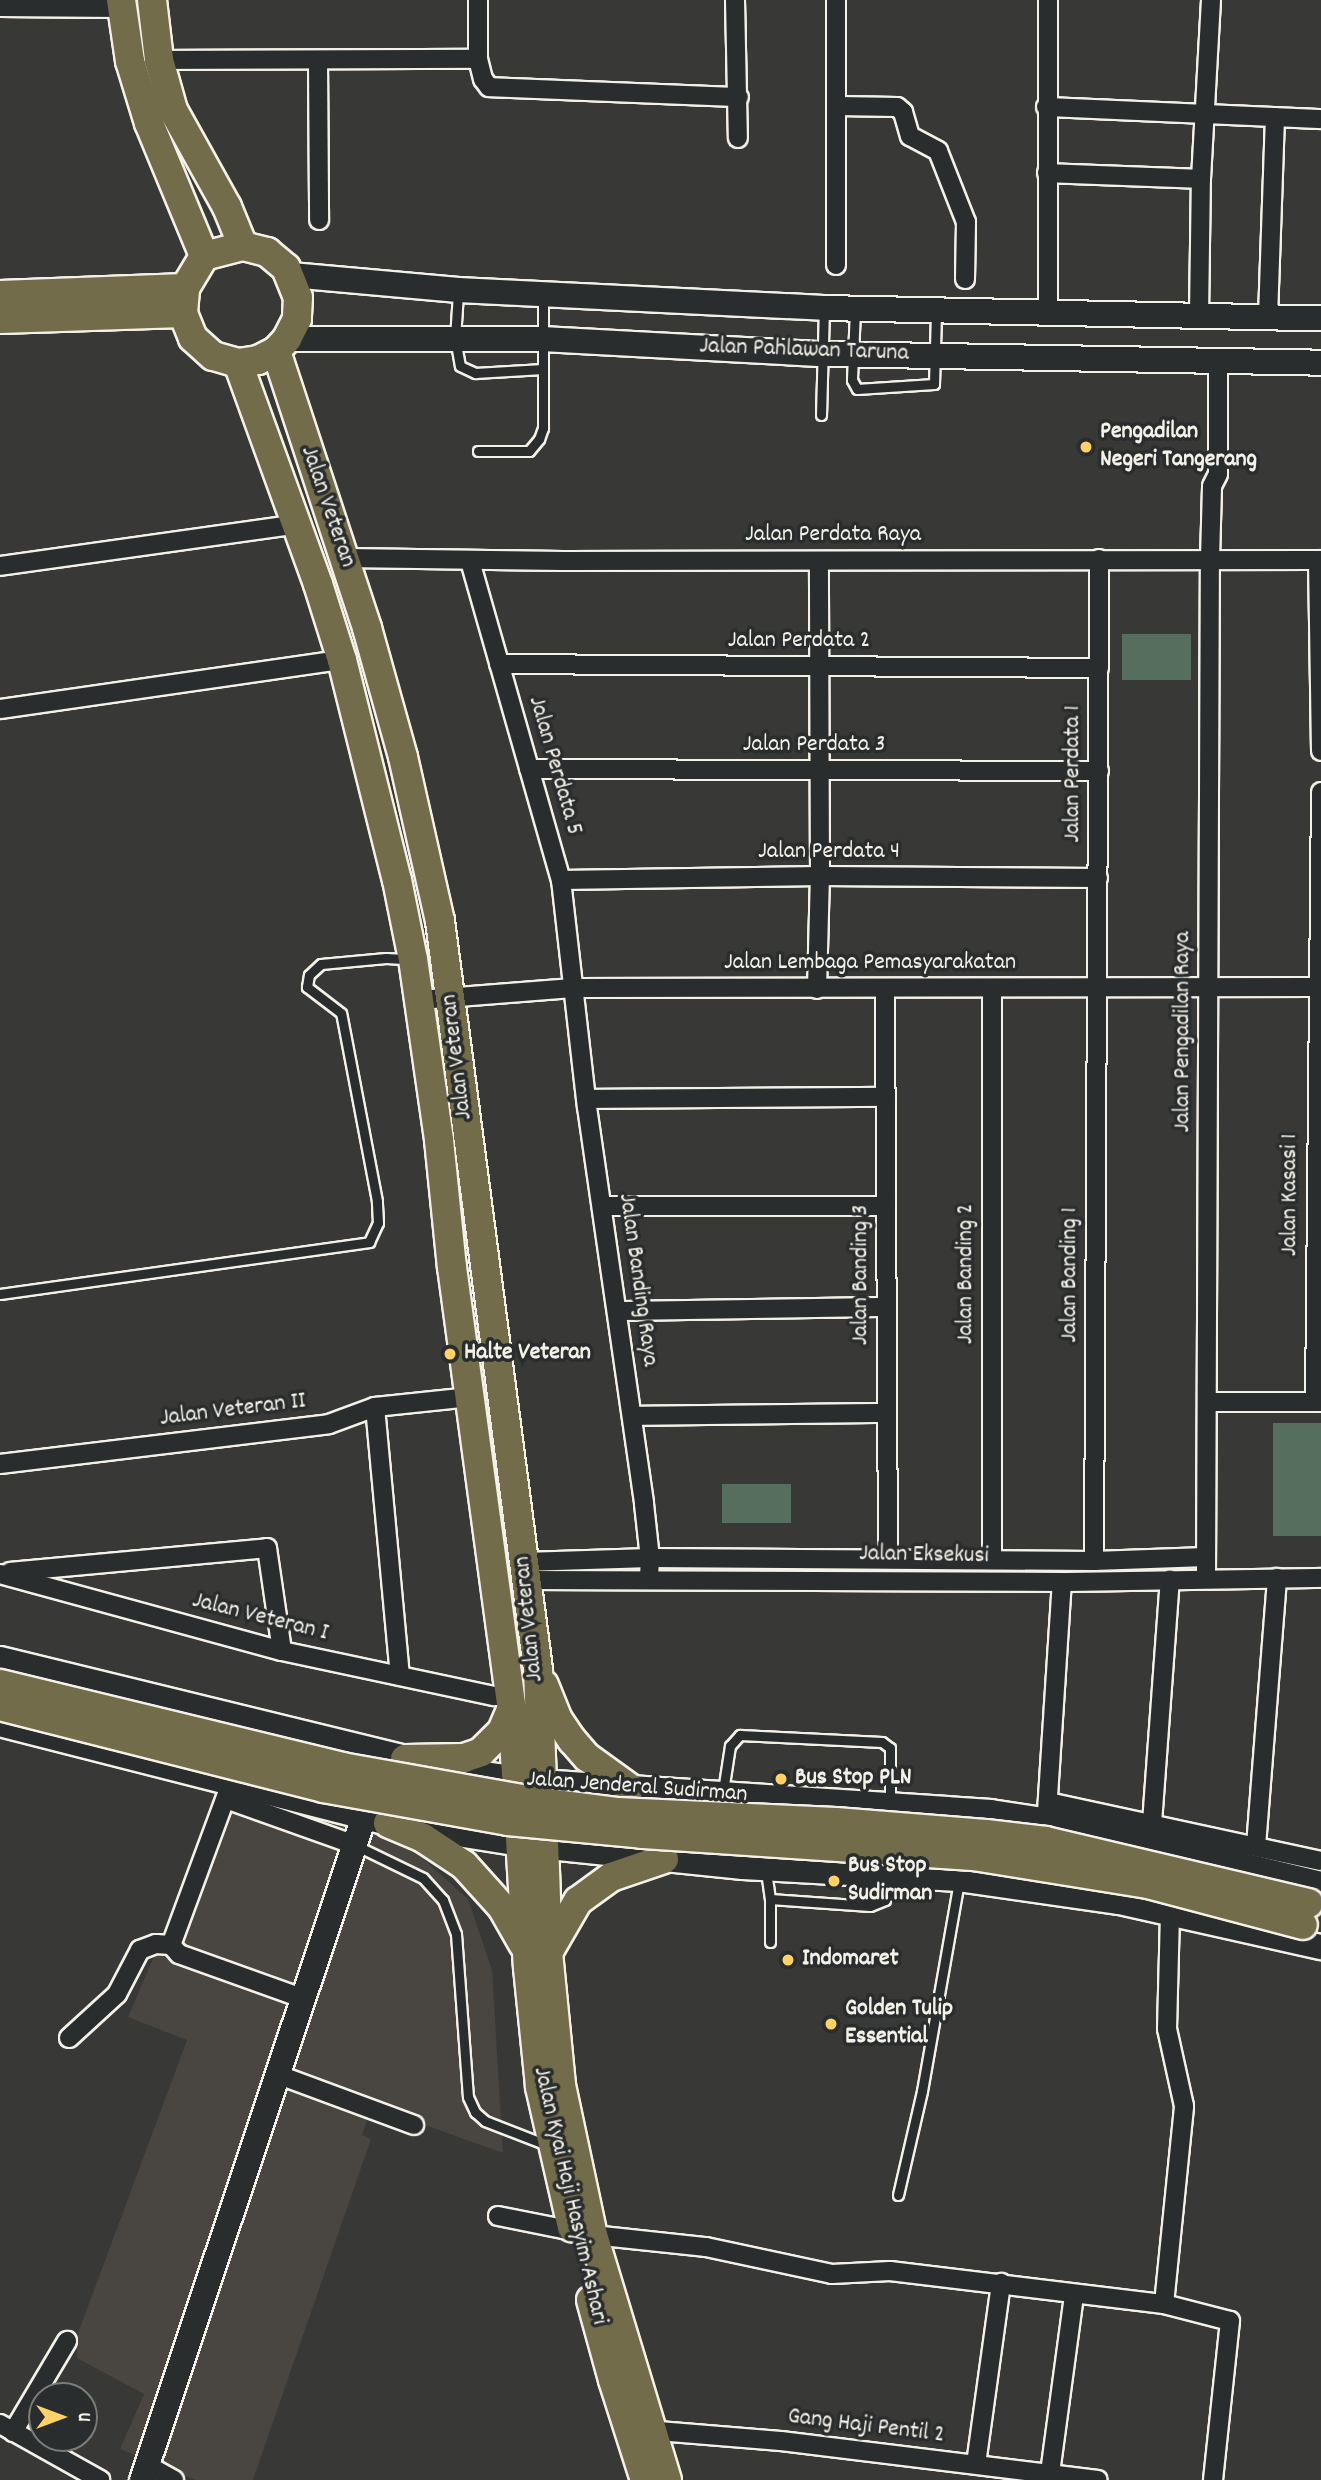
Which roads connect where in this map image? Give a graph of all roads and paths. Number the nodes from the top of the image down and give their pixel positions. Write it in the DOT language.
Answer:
graph roads {
  1 [pos="152,0"];
  2 [pos="478,0"];
  3 [pos="735,0"];
  4 [pos="836,0"];
  5 [pos="1048,0"];
  6 [pos="1211,0"];
  7 [pos="121,4"];
  8 [pos="0,7"];
  9 [pos="478,59"];
  10 [pos="159,60"];
  11 [pos="318,61"];
  12 [pos="739,97"];
  13 [pos="837,106"];
  14 [pos="1046,107"];
  15 [pos="1203,114"];
  16 [pos="1275,117"];
  17 [pos="1321,119"];
  18 [pos="738,138"];
  19 [pos="1047,173"];
  20 [pos="1200,179"];
  21 [pos="319,220"];
  22 [pos="243,246"];
  23 [pos="204,256"];
  24 [pos="836,265"];
  25 [pos="291,275"];
  26 [pos="965,279"];
  27 [pos="458,290"];
  28 [pos="543,292"];
  29 [pos="0,295"];
  30 [pos="184,300"];
  31 [pos="824,308"];
  32 [pos="855,308"];
  33 [pos="936,311"];
  34 [pos="1048,314"];
  35 [pos="1199,316"];
  36 [pos="1268,317"];
  37 [pos="1321,318"];
  38 [pos="0,319"];
  39 [pos="455,338"];
  40 [pos="542,339"];
  41 [pos="282,345"];
  42 [pos="823,354"];
  43 [pos="853,355"];
  44 [pos="936,356"];
  45 [pos="238,363"];
  46 [pos="1213,363"];
  47 [pos="1321,363"];
  48 [pos="543,369"];
  49 [pos="821,415"];
  50 [pos="478,451"];
  51 [pos="297,524"];
  52 [pos="345,558"];
  53 [pos="1100,559"];
  54 [pos="1210,559"];
  55 [pos="1320,560"];
  56 [pos="470,561"];
  57 [pos="819,561"];
  58 [pos="0,566"];
  59 [pos="342,660"];
  60 [pos="499,664"];
  61 [pos="819,667"];
  62 [pos="1099,667"];
  63 [pos="1321,673"];
  64 [pos="0,709"];
  65 [pos="1321,751"];
  66 [pos="529,769"];
  67 [pos="820,771"];
  68 [pos="1098,771"];
  69 [pos="1321,792"];
  70 [pos="820,876"];
  71 [pos="1098,877"];
  72 [pos="561,880"];
  73 [pos="1320,880"];
  74 [pos="413,960"];
  75 [pos="1209,987"];
  76 [pos="1319,987"];
  77 [pos="573,988"];
  78 [pos="817,989"];
  79 [pos="992,989"];
  80 [pos="885,990"];
  81 [pos="1097,990"];
  82 [pos="452,996"];
  83 [pos="420,1000"];
  84 [pos="885,1097"];
  85 [pos="586,1099"];
  86 [pos="602,1206"];
  87 [pos="886,1206"];
  88 [pos="0,1294"];
  89 [pos="886,1307"];
  90 [pos="490,1311"];
  91 [pos="617,1311"];
  92 [pos="459,1317"];
  93 [pos="470,1397"];
  94 [pos="1208,1402"];
  95 [pos="1318,1402"];
  96 [pos="375,1407"];
  97 [pos="887,1413"];
  98 [pos="632,1416"];
  99 [pos="0,1464"];
  100 [pos="1206,1557"];
  101 [pos="650,1558"];
  102 [pos="888,1559"];
  103 [pos="992,1560"];
  104 [pos="1094,1560"];
  105 [pos="525,1571"];
  106 [pos="0,1574"];
  107 [pos="649,1578"];
  108 [pos="1206,1578"];
  109 [pos="1277,1578"];
  110 [pos="1321,1578"];
  111 [pos="1170,1580"];
  112 [pos="1062,1582"];
  113 [pos="282,1651"];
  114 [pos="0,1659"];
  115 [pos="538,1670"];
  116 [pos="400,1676"];
  117 [pos="0,1684"];
  118 [pos="511,1702"];
  119 [pos="0,1706"];
  120 [pos="0,1724"];
  121 [pos="393,1757"];
  122 [pos="529,1781"];
  123 [pos="630,1788"];
  124 [pos="228,1791"];
  125 [pos="735,1795"];
  126 [pos="890,1805"];
  127 [pos="1047,1812"];
  128 [pos="377,1820"];
  129 [pos="1152,1823"];
  130 [pos="355,1845"];
  131 [pos="531,1845"];
  132 [pos="1256,1846"];
  133 [pos="664,1859"];
  134 [pos="1321,1861"];
  135 [pos="755,1867"];
  136 [pos="890,1875"];
  137 [pos="959,1879"];
  138 [pos="770,1899"];
  139 [pos="1315,1909"];
  140 [pos="1170,1913"];
  141 [pos="771,1942"];
  142 [pos="172,1945"];
  143 [pos="1321,1947"];
  144 [pos="538,1960"];
  145 [pos="305,1999"];
  146 [pos="69,2038"];
  147 [pos="279,2075"];
  148 [pos="414,2125"];
  149 [pos="553,2147"];
  150 [pos="898,2195"];
  151 [pos="498,2216"];
  152 [pos="583,2233"];
  153 [pos="1001,2283"];
  154 [pos="1074,2295"];
  155 [pos="1164,2304"];
  156 [pos="66,2341"];
  157 [pos="7,2428"];
  158 [pos="639,2430"];
  159 [pos="976,2464"];
  160 [pos="145,2472"];
  161 [pos="1050,2473"];
  162 [pos="100,2480"];
  163 [pos="174,2480"];
  164 [pos="645,2480"];
  165 [pos="667,2480"];
  166 [pos="1098,2480"];
  167 [pos="1213,2480"];
  1 -- 10 [label="main road"];
  2 -- 9 [label="street"];
  3 -- 12 [label="street"];
  4 -- 13 [label="street"];
  5 -- 14 [label="street"];
  6 -- 15 [label="street"];
  7 -- 8 [label="street"];
  7 -- 23 [label="main road"];
  9 -- 11 [label="street"];
  9 -- 12 [label="street"];
  10 -- 11 [label="street"];
  10 -- 22 [label="main road"];
  11 -- 21 [label="street"];
  12 -- 18 [label="street"];
  13 -- 24 [label="street"];
  13 -- 26 [label="street"];
  14 -- 15 [label="street"];
  14 -- 19 [label="street"];
  15 -- 16 [label="street"];
  15 -- 20 [label="street"];
  16 -- 17 [label="street"];
  16 -- 36 [label="street"];
  19 -- 20 [label="street"];
  19 -- 34 [label="street"];
  20 -- 35 [label="street"];
  22 -- 23 [label="main road"];
  22 -- 25 [label="main road"];
  23 -- 30 [label="main road"];
  25 -- 27 [label="street, Jalan Pahlawan Taruna"];
  25 -- 41 [label="main road"];
  27 -- 28 [label="street, Jalan Pahlawan Taruna"];
  27 -- 39 [label="lane"];
  28 -- 31 [label="street, Jalan Pahlawan Taruna"];
  28 -- 40 [label="lane"];
  29 -- 30 [label="main road"];
  30 -- 38 [label="main road"];
  30 -- 45 [label="main road"];
  31 -- 32 [label="street, Jalan Pahlawan Taruna"];
  31 -- 42 [label="lane"];
  32 -- 33 [label="street, Jalan Pahlawan Taruna"];
  32 -- 43 [label="lane"];
  33 -- 34 [label="street, Jalan Pahlawan Taruna"];
  33 -- 44 [label="lane"];
  34 -- 35 [label="street, Jalan Pahlawan Taruna"];
  35 -- 36 [label="street, Jalan Pahlawan Taruna"];
  36 -- 37 [label="street, Jalan Pahlawan Taruna"];
  39 -- 40 [label="street, Jalan Pahlawan Taruna"];
  39 -- 41 [label="street, Jalan Pahlawan Taruna"];
  39 -- 48 [label="lane"];
  40 -- 42 [label="street, Jalan Pahlawan Taruna"];
  40 -- 48 [label="lane"];
  41 -- 45 [label="main road"];
  41 -- 52 [label="main road, Jalan Veteran"];
  42 -- 43 [label="street, Jalan Pahlawan Taruna"];
  42 -- 49 [label="lane"];
  43 -- 44 [label="street, Jalan Pahlawan Taruna"];
  43 -- 44 [label="lane"];
  44 -- 46 [label="street, Jalan Pahlawan Taruna"];
  45 -- 51 [label="main road, Jalan Veteran"];
  46 -- 47 [label="street, Jalan Pahlawan Taruna"];
  46 -- 54 [label="street, Jalan Pengadilan Raya"];
  48 -- 50 [label="lane"];
  51 -- 58 [label="street"];
  51 -- 59 [label="main road, Jalan Veteran"];
  52 -- 56 [label="street, Jalan Perdata Raya"];
  52 -- 82 [label="main road, Jalan Veteran"];
  53 -- 54 [label="street, Jalan Perdata Raya"];
  53 -- 57 [label="street, Jalan Perdata Raya"];
  53 -- 62 [label="street, Jalan Perdata 1"];
  54 -- 55 [label="street, Jalan Perdata Raya"];
  54 -- 75 [label="street, Jalan Pengadilan Raya"];
  55 -- 63 [label="street"];
  56 -- 57 [label="street, Jalan Perdata Raya"];
  56 -- 60 [label="street, Jalan Perdata 5"];
  57 -- 61 [label="street"];
  59 -- 64 [label="street"];
  59 -- 74 [label="main road, Jalan Veteran"];
  60 -- 61 [label="street, Jalan Perdata 2"];
  60 -- 66 [label="street, Jalan Perdata 5"];
  61 -- 62 [label="street, Jalan Perdata 2"];
  61 -- 67 [label="street"];
  62 -- 68 [label="street, Jalan Perdata 1"];
  63 -- 65 [label="street"];
  66 -- 67 [label="street, Jalan Perdata 3"];
  66 -- 72 [label="street, Jalan Perdata 5"];
  67 -- 68 [label="street, Jalan Perdata 3"];
  67 -- 70 [label="street"];
  68 -- 71 [label="street, Jalan Perdata 1"];
  69 -- 73 [label="street, Jalan Kasasi 1"];
  70 -- 71 [label="street, Jalan Perdata 4"];
  70 -- 72 [label="street, Jalan Perdata 4"];
  70 -- 78 [label="street"];
  71 -- 81 [label="street, Jalan Perdata 1"];
  72 -- 77 [label="street, Jalan Perdata 5"];
  73 -- 76 [label="street, Jalan Kasasi 1"];
  74 -- 83 [label="main road, Jalan Veteran"];
  74 -- 88 [label="lane"];
  75 -- 76 [label="street, Jalan Lembaga Pemasyarakatan"];
  75 -- 81 [label="street, Jalan Lembaga Pemasyarakatan"];
  75 -- 94 [label="street, Jalan Pengadilan Raya"];
  76 -- 95 [label="street, Jalan Kasasi 1"];
  77 -- 78 [label="street, Jalan Lembaga Pemasyarakatan"];
  77 -- 82 [label="street, Jalan Lembaga Pemasyarakatan"];
  77 -- 85 [label="street, Jalan Banding Raya"];
  78 -- 80 [label="street, Jalan Lembaga Pemasyarakatan"];
  79 -- 80 [label="street, Jalan Lembaga Pemasyarakatan"];
  79 -- 81 [label="street, Jalan Lembaga Pemasyarakatan"];
  79 -- 103 [label="street, Jalan Banding 2"];
  80 -- 84 [label="street, Jalan Banding 3"];
  81 -- 104 [label="street, Jalan Banding 1"];
  82 -- 83 [label="street, Jalan Lembaga Pemasyarakatan"];
  82 -- 90 [label="main road, Jalan Veteran"];
  83 -- 92 [label="main road, Jalan Veteran"];
  84 -- 85 [label="street"];
  84 -- 87 [label="street, Jalan Banding 3"];
  85 -- 86 [label="street, Jalan Banding Raya"];
  86 -- 87 [label="street"];
  86 -- 91 [label="street, Jalan Banding Raya"];
  87 -- 89 [label="street, Jalan Banding 3"];
  89 -- 91 [label="street"];
  89 -- 97 [label="street, Jalan Banding 3"];
  90 -- 92 [label="main road"];
  90 -- 105 [label="main road, Jalan Veteran"];
  91 -- 98 [label="street, Jalan Banding Raya"];
  92 -- 93 [label="main road, Jalan Veteran"];
  93 -- 96 [label="street, Jalan Veteran II"];
  93 -- 118 [label="main road, Jalan Veteran"];
  94 -- 95 [label="street"];
  94 -- 100 [label="street, Jalan Pengadilan Raya"];
  96 -- 99 [label="street, Jalan Veteran II"];
  96 -- 116 [label="street"];
  97 -- 98 [label="street"];
  97 -- 102 [label="street, Jalan Banding 3"];
  98 -- 101 [label="street, Jalan Banding Raya"];
  100 -- 104 [label="street, Jalan Eksekusi"];
  100 -- 108 [label="street, Jalan Pengadilan Raya"];
  101 -- 102 [label="street, Jalan Eksekusi"];
  101 -- 105 [label="street, Jalan Eksekusi"];
  101 -- 107 [label="street, Jalan Banding Raya"];
  102 -- 103 [label="street, Jalan Eksekusi"];
  103 -- 104 [label="street, Jalan Eksekusi"];
  105 -- 107 [label="street, Jalan Eksekusi"];
  105 -- 115 [label="main road, Jalan Veteran"];
  106 -- 113 [label="street, Jalan Veteran I"];
  106 -- 113 [label="street"];
  107 -- 112 [label="street, Jalan Eksekusi"];
  108 -- 109 [label="street, Jalan Eksekusi"];
  108 -- 111 [label="street, Jalan Eksekusi"];
  109 -- 110 [label="street, Jalan Eksekusi"];
  109 -- 132 [label="street"];
  111 -- 112 [label="street, Jalan Eksekusi"];
  111 -- 129 [label="street"];
  112 -- 127 [label="street"];
  113 -- 116 [label="street, Jalan Veteran I"];
  114 -- 121 [label="street, Jalan Jenderal Sudirman"];
  115 -- 122 [label="main road, Jalan Veteran"];
  115 -- 123 [label="main road"];
  116 -- 118 [label="street, Jalan Veteran I"];
  117 -- 139 [label="main road, Jalan Jenderal Sudirman, bridge"];
  118 -- 121 [label="main road"];
  118 -- 122 [label="main road, Jalan Veteran"];
  119 -- 139 [label="main road, Jalan Jenderal Sudirman, bridge"];
  120 -- 124 [label="street"];
  121 -- 122 [label="street, Jalan Jenderal Sudirman"];
  121 -- 128 [label="street"];
  122 -- 123 [label="street, Jalan Jenderal Sudirman"];
  122 -- 131 [label="main road, Jalan Kyai Haji Hasyim Ashari"];
  123 -- 125 [label="street, Jalan Jenderal Sudirman"];
  124 -- 128 [label="street"];
  124 -- 130 [label="street"];
  124 -- 142 [label="street"];
  125 -- 126 [label="street, Jalan Jenderal Sudirman"];
  125 -- 126 [label="lane"];
  125 -- 135 [label="street"];
  126 -- 127 [label="street, Jalan Jenderal Sudirman"];
  127 -- 129 [label="street"];
  127 -- 139 [label="street, Jalan Jenderal Sudirman"];
  128 -- 130 [label="street"];
  128 -- 131 [label="street"];
  128 -- 144 [label="main road"];
  129 -- 132 [label="street"];
  130 -- 145 [label="street"];
  130 -- 149 [label="lane"];
  131 -- 133 [label="street"];
  131 -- 144 [label="main road, Jalan Kyai Haji Hasyim Ashari"];
  132 -- 134 [label="street"];
  133 -- 135 [label="street"];
  133 -- 144 [label="main road"];
  135 -- 136 [label="street"];
  135 -- 138 [label="lane"];
  136 -- 137 [label="street"];
  136 -- 138 [label="lane"];
  137 -- 140 [label="street"];
  137 -- 150 [label="lane"];
  138 -- 141 [label="lane"];
  140 -- 143 [label="street"];
  140 -- 155 [label="street"];
  142 -- 145 [label="street"];
  142 -- 146 [label="street"];
  144 -- 149 [label="main road, Jalan Kyai Haji Hasyim Ashari"];
  144 -- 152 [label="main road, Jalan Kyai Haji Hasyim Ashari"];
  145 -- 147 [label="street"];
  147 -- 148 [label="street"];
  147 -- 160 [label="street"];
  149 -- 152 [label="main road, Jalan Kyai Haji Hasyim Ashari"];
  151 -- 152 [label="street"];
  152 -- 153 [label="street"];
  152 -- 158 [label="main road, Jalan Kyai Haji Hasyim Ashari"];
  153 -- 154 [label="street"];
  153 -- 159 [label="street"];
  154 -- 155 [label="street"];
  154 -- 161 [label="street"];
  155 -- 167 [label="street"];
  156 -- 157 [label="street"];
  157 -- 162 [label="street"];
  158 -- 159 [label="street, Gang Haji Pentil 2"];
  158 -- 164 [label="main road, Jalan Kyai Haji Hasyim Ashari"];
  158 -- 165 [label="main road, Jalan Kyai Haji Hasyim Ashari"];
  159 -- 161 [label="street, Gang Haji Pentil 2"];
  160 -- 163 [label="street"];
  161 -- 166 [label="street, Gang Haji Pentil 2"];
}
